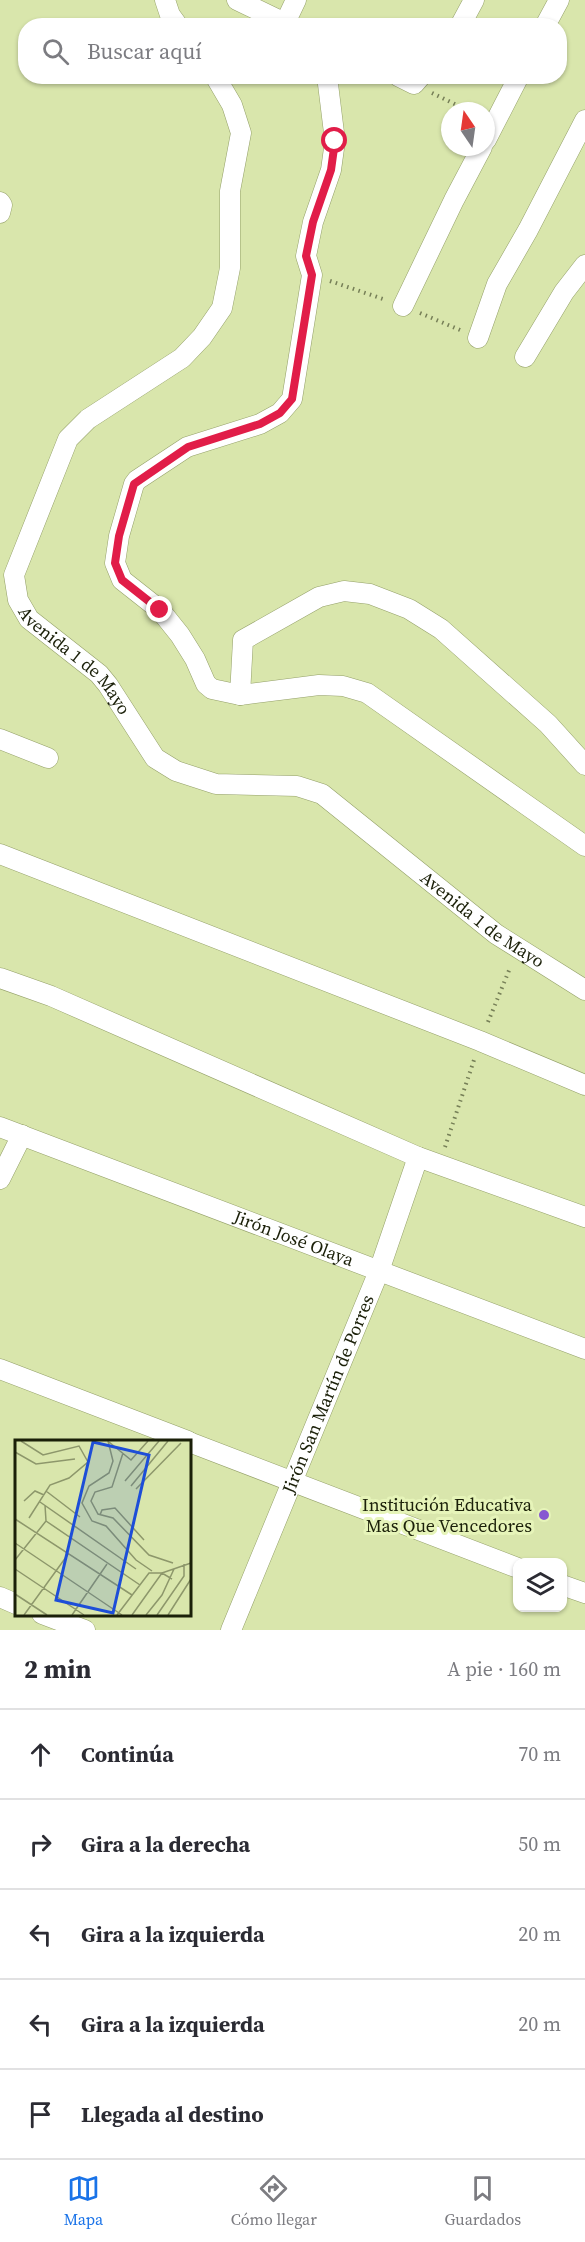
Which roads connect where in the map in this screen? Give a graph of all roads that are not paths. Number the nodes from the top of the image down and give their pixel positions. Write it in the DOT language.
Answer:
graph roads {
  1 [pos="165,0"];
  2 [pos="237,0"];
  3 [pos="296,0"];
  4 [pos="474,0"];
  5 [pos="559,0"];
  6 [pos="172,18"];
  7 [pos="275,18"];
  8 [pos="290,18"];
  9 [pos="464,18"];
  10 [pos="549,18"];
  11 [pos="220,84"];
  12 [pos="328,84"];
  13 [pos="515,84"];
  14 [pos="585,120"];
  15 [pos="495,123"];
  16 [pos="477,156"];
  17 [pos="585,264"];
  18 [pos="403,306"];
  19 [pos="478,338"];
  20 [pos="525,357"];
  21 [pos="240,695"];
  22 [pos="0,739"];
  23 [pos="48,758"];
  24 [pos="585,765"];
  25 [pos="585,846"];
  26 [pos="0,854"];
  27 [pos="0,978"];
  28 [pos="585,990"];
  29 [pos="585,1085"];
  30 [pos="0,1127"];
  31 [pos="22,1135"];
  32 [pos="418,1157"];
  33 [pos="0,1179"];
  34 [pos="585,1217"];
  35 [pos="379,1271"];
  36 [pos="585,1349"];
  37 [pos="0,1369"];
  38 [pos="185,1440"];
  39 [pos="190,1442"];
  40 [pos="292,1481"];
  41 [pos="513,1566"];
  42 [pos="567,1587"];
  43 [pos="585,1593"];
  44 [pos="0,1597"];
  45 [pos="15,1604"];
  46 [pos="45,1615"];
  47 [pos="85,1630"];
  48 [pos="231,1630"];
  1 -- 6 [label="street"];
  2 -- 7 [label="street"];
  3 -- 8 [label="street"];
  4 -- 9 [label="street"];
  5 -- 10 [label="street"];
  11 -- 28 [label="street, Avenida 1 de Mayo"];
  12 -- 21 [label="street"];
  13 -- 15 [label="street"];
  14 -- 19 [label="street"];
  16 -- 18 [label="street"];
  17 -- 20 [label="street"];
  21 -- 24 [label="street"];
  21 -- 25 [label="street"];
  22 -- 23 [label="street"];
  26 -- 29 [label="street"];
  27 -- 32 [label="street"];
  30 -- 31 [label="street, Jirón José Olaya"];
  31 -- 33 [label="street"];
  31 -- 35 [label="street, Jirón José Olaya"];
  32 -- 34 [label="street"];
  32 -- 35 [label="street, Jirón San Martín de Porres"];
  35 -- 36 [label="street, Jirón José Olaya"];
  35 -- 40 [label="street, Jirón San Martín de Porres"];
  37 -- 38 [label="street"];
  39 -- 40 [label="street"];
  40 -- 41 [label="street"];
  40 -- 48 [label="street, Jirón San Martín de Porres"];
  42 -- 43 [label="street"];
  44 -- 45 [label="street"];
  46 -- 47 [label="street"];
}
